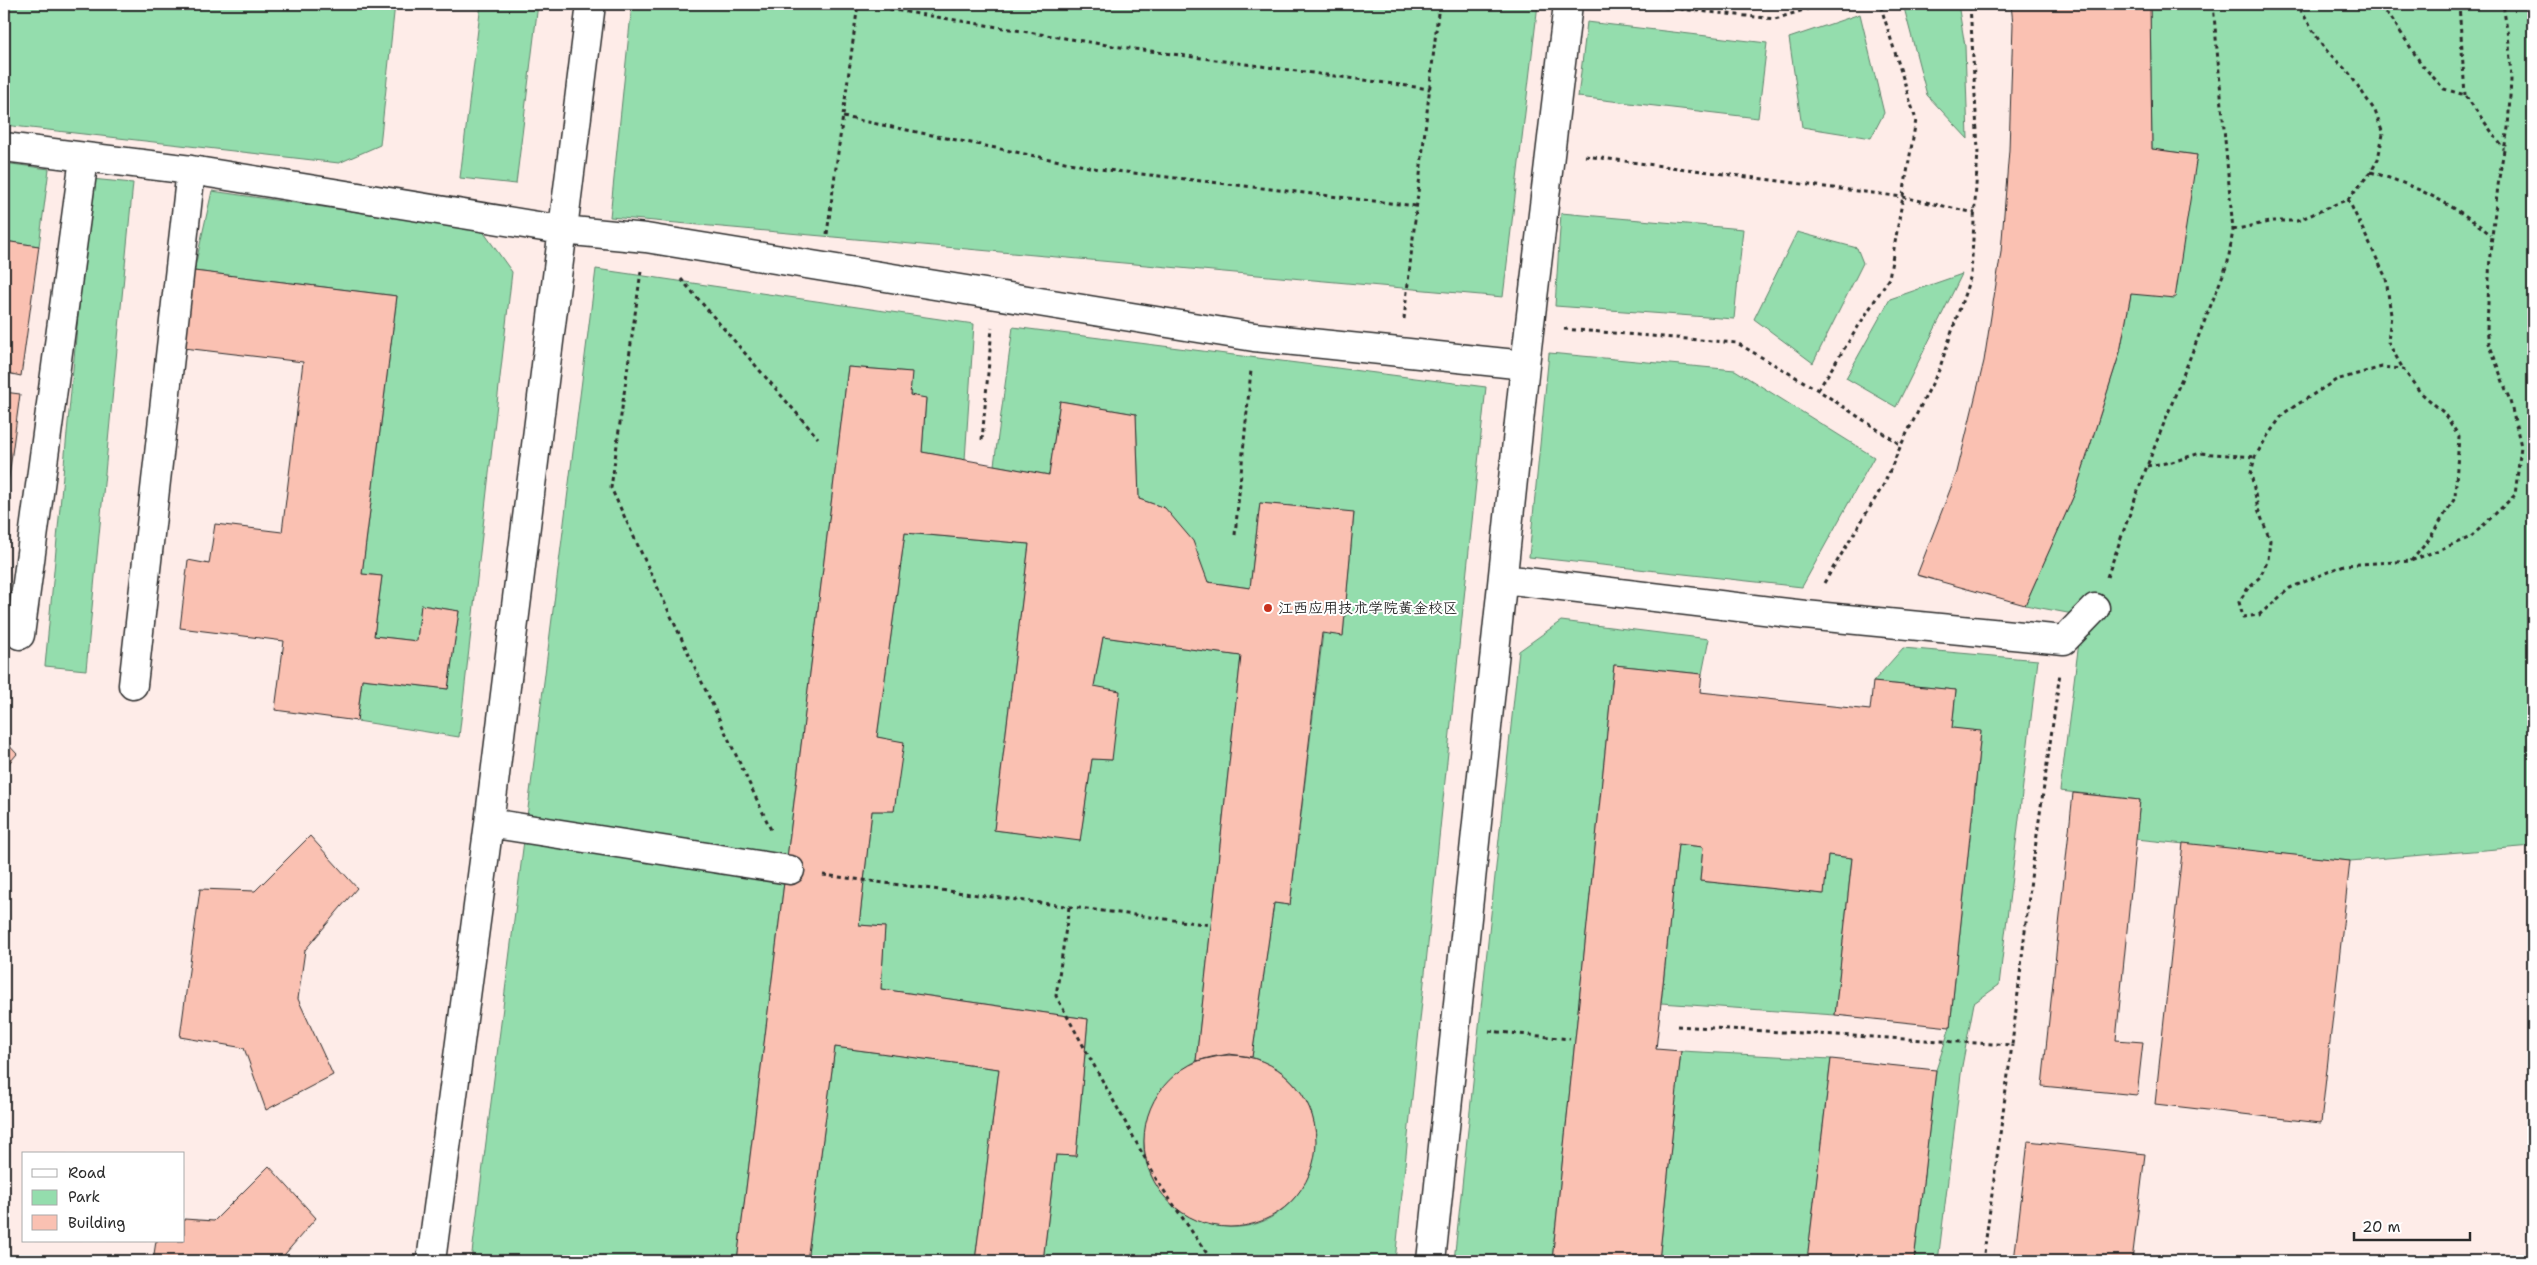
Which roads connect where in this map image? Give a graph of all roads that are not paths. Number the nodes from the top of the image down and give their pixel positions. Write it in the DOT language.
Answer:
graph roads {
  1 [pos="591,4"];
  2 [pos="1568,4"];
  3 [pos="4,147"];
  4 [pos="84,158"];
  5 [pos="191,170"];
  6 [pos="562,230"];
  7 [pos="1525,365"];
  8 [pos="1503,579"];
  9 [pos="2095,608"];
  10 [pos="20,635"];
  11 [pos="133,685"];
  12 [pos="489,823"];
  13 [pos="790,870"];
  14 [pos="431,1261"];
  15 [pos="1430,1261"];
  1 -- 6 [label="street"];
  2 -- 7 [label="street"];
  3 -- 4 [label="street"];
  4 -- 5 [label="street"];
  4 -- 10 [label="street"];
  5 -- 6 [label="street"];
  5 -- 11 [label="street"];
  6 -- 7 [label="street"];
  6 -- 12 [label="street"];
  7 -- 8 [label="street"];
  8 -- 9 [label="street"];
  8 -- 15 [label="street"];
  12 -- 13 [label="street"];
  12 -- 14 [label="street"];
}
